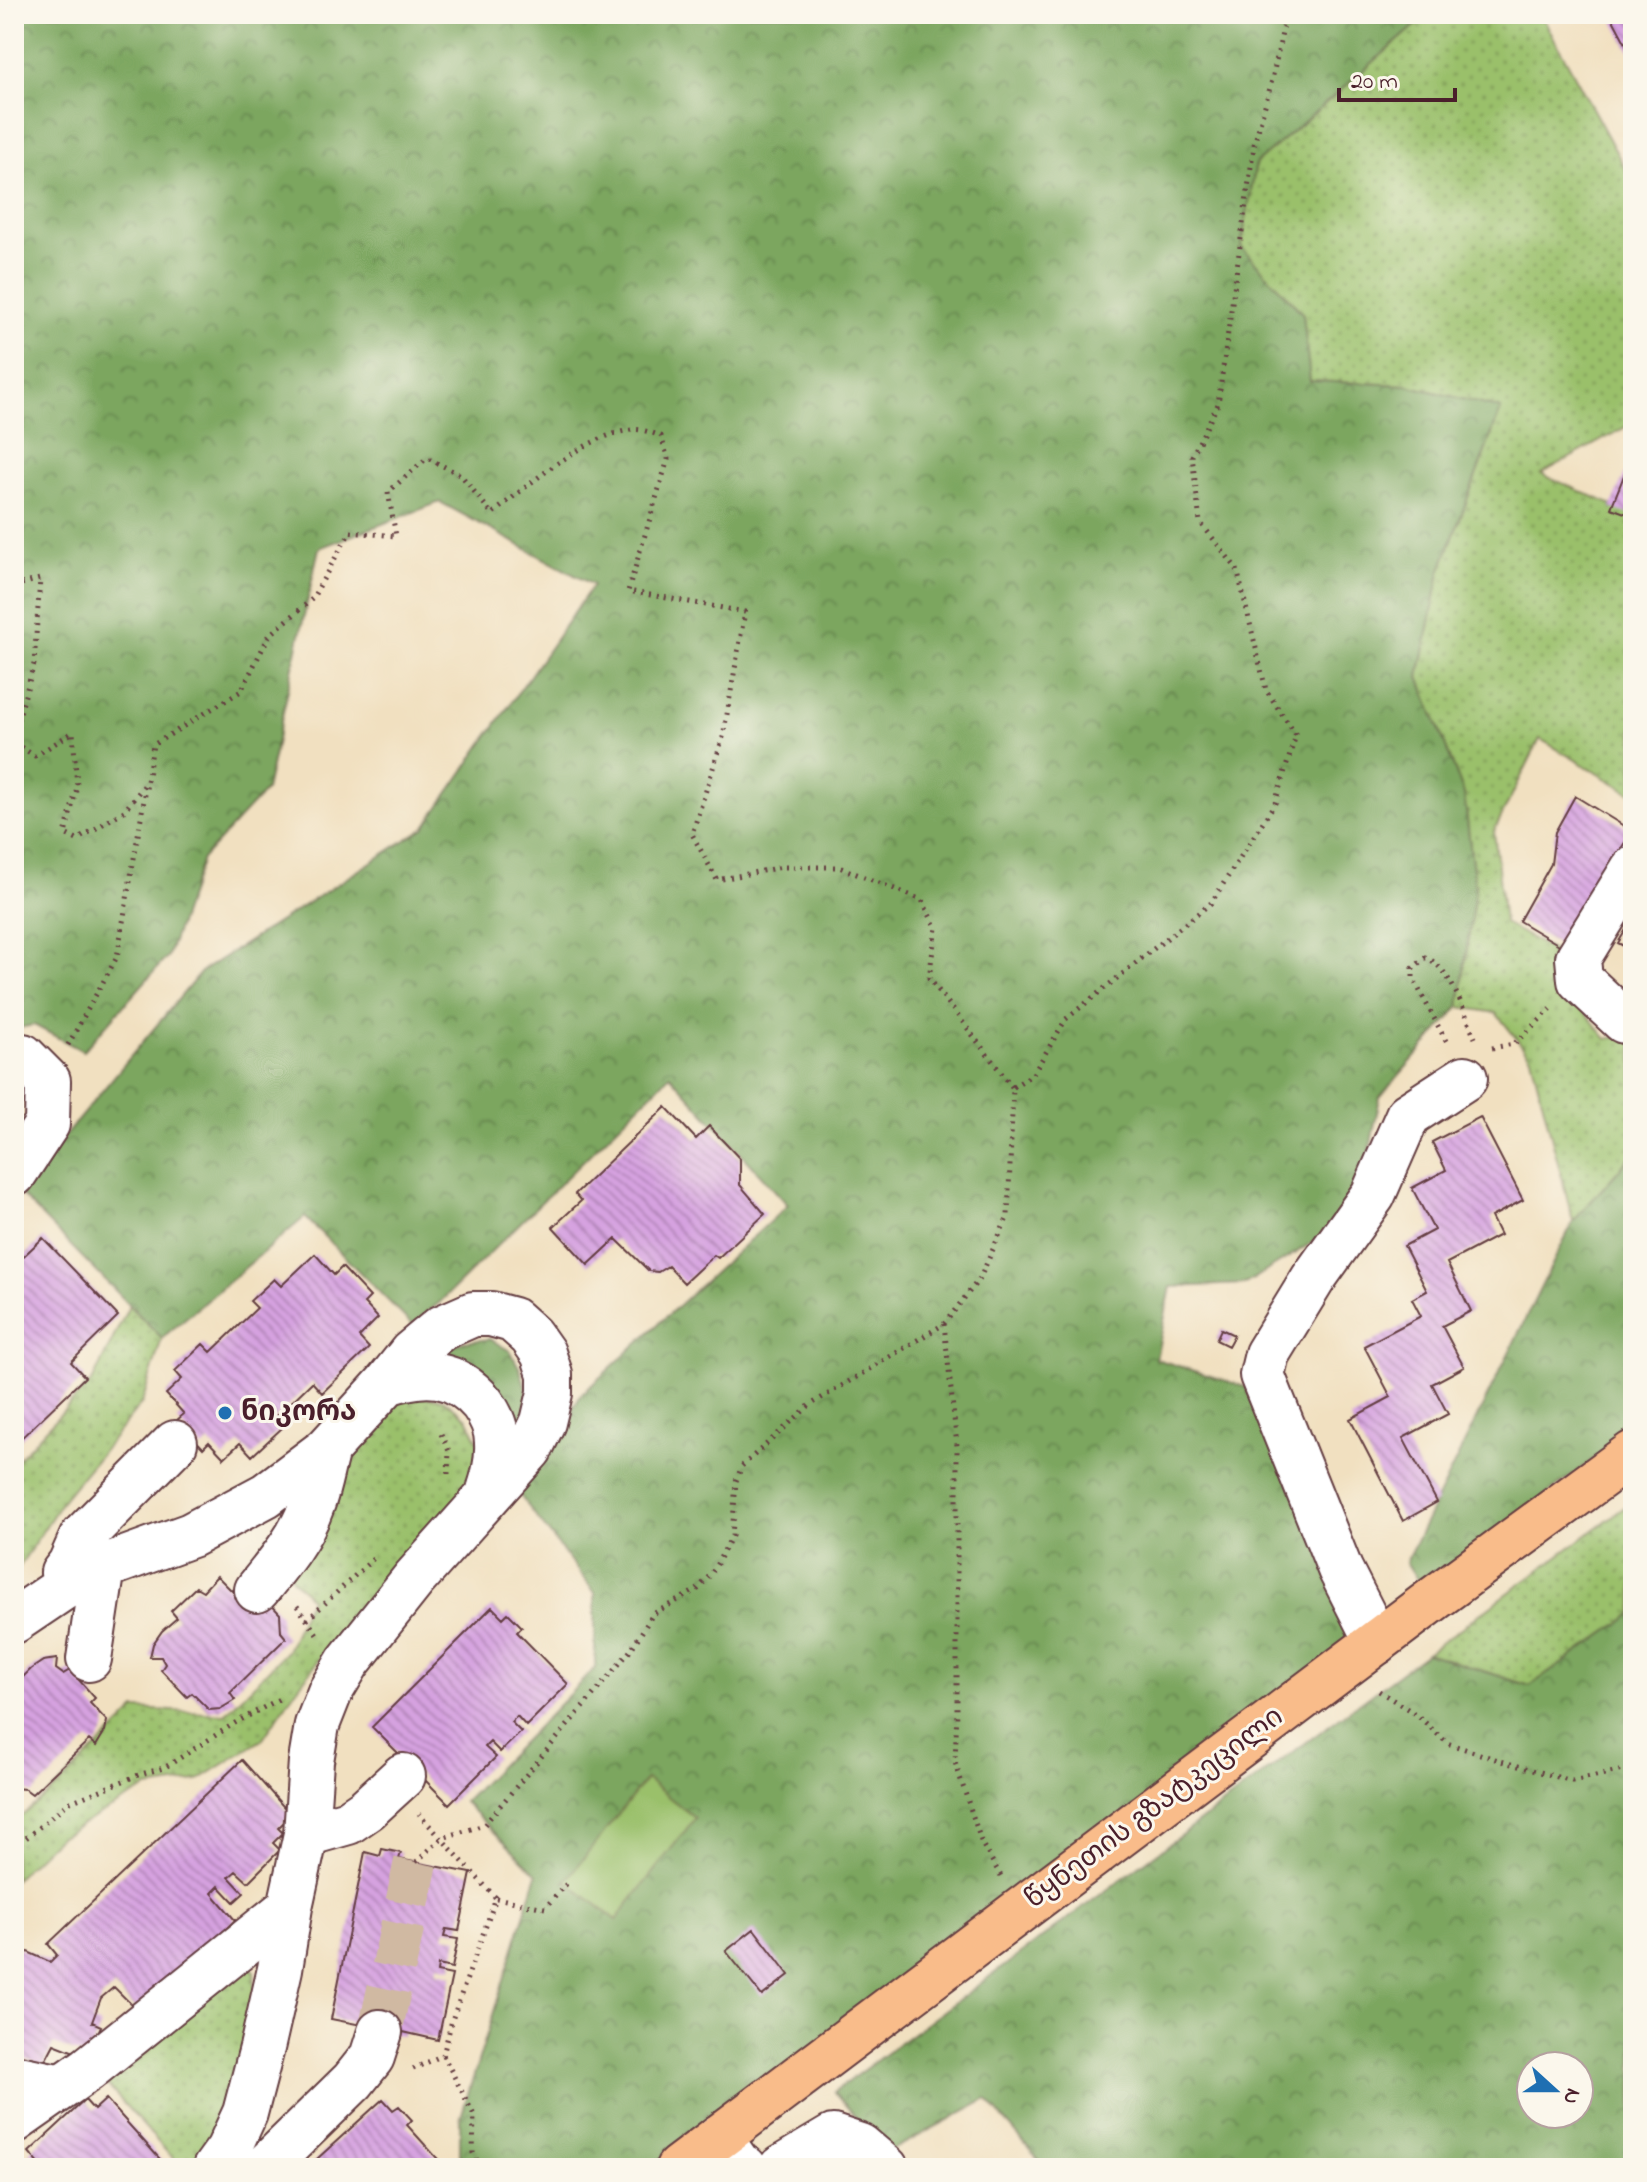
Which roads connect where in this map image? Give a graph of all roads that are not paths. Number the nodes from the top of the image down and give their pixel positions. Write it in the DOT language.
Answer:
graph roads {
  1 [pos="1633,869"];
  2 [pos="1624,1021"];
  3 [pos="14,1055"];
  4 [pos="1476,1057"];
  5 [pos="14,1174"];
  6 [pos="387,1383"];
  7 [pos="175,1443"];
  8 [pos="327,1449"];
  9 [pos="1633,1453"];
  10 [pos="487,1499"];
  11 [pos="85,1576"];
  12 [pos="257,1590"];
  13 [pos="14,1621"];
  14 [pos="89,1659"];
  15 [pos="1372,1663"];
  16 [pos="403,1776"];
  17 [pos="306,1834"];
  18 [pos="290,1907"];
  19 [pos="380,2032"];
  20 [pos="14,2077"];
  21 [pos="62,2087"];
  22 [pos="14,2121"];
  23 [pos="732,2152"];
  24 [pos="215,2168"];
  25 [pos="264,2168"];
  26 [pos="678,2168"];
  27 [pos="781,2168"];
  28 [pos="886,2168"];
  1 -- 2 [label="street"];
  3 -- 5 [label="street"];
  4 -- 15 [label="street"];
  6 -- 8 [label="street"];
  6 -- 10 [label="street"];
  6 -- 10 [label="street"];
  7 -- 11 [label="street"];
  8 -- 11 [label="street"];
  8 -- 12 [label="street"];
  9 -- 15 [label="main road, წყნეთის გზატკეცილი"];
  10 -- 17 [label="street"];
  11 -- 13 [label="street"];
  11 -- 14 [label="street"];
  15 -- 23 [label="main road, წყნეთის გზატკეცილი"];
  16 -- 17 [label="street"];
  17 -- 18 [label="street"];
  18 -- 21 [label="street"];
  18 -- 24 [label="street"];
  19 -- 25 [label="street"];
  20 -- 21 [label="street"];
  21 -- 22 [label="street"];
  23 -- 26 [label="main road, წყნეთის გზატკეცილი"];
  27 -- 28 [label="street"];
}
